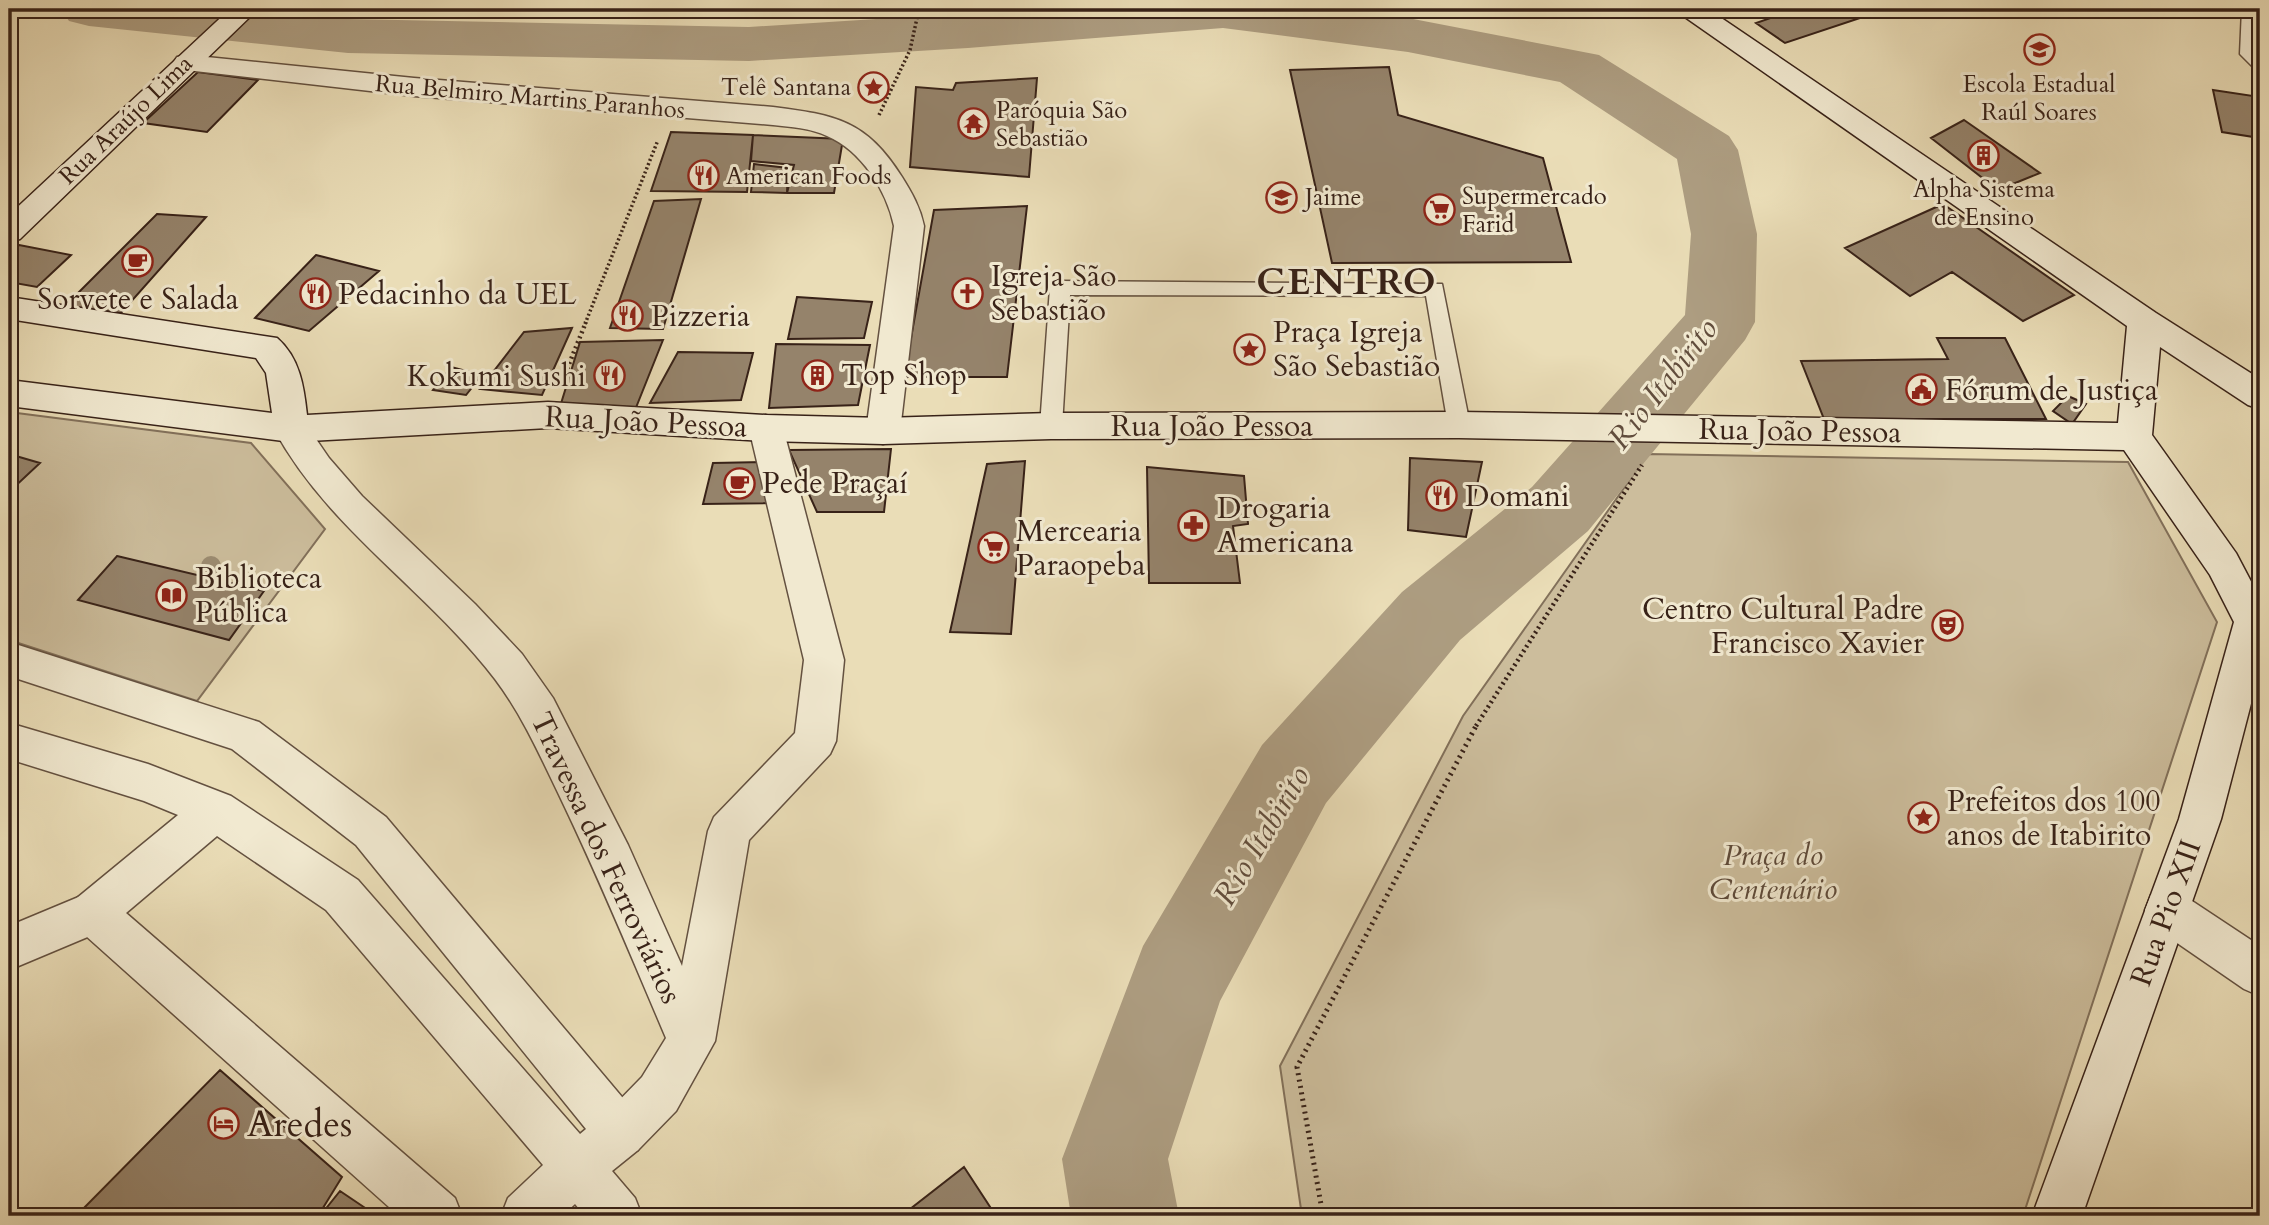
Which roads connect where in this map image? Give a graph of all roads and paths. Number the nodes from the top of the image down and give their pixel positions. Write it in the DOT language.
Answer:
graph roads {
  1 [pos="245,9"];
  2 [pos="919,9"];
  3 [pos="1691,9"];
  4 [pos="2250,9"];
  5 [pos="194,55"];
  6 [pos="2260,64"];
  7 [pos="672,109"];
  8 [pos="863,144"];
  9 [pos="9,232"];
  10 [pos="9,308"];
  11 [pos="2144,321"];
  12 [pos="9,393"];
  13 [pos="2260,396"];
  14 [pos="548,415"];
  15 [pos="1471,425"];
  16 [pos="1051,426"];
  17 [pos="766,428"];
  18 [pos="291,429"];
  19 [pos="1665,429"];
  20 [pos="883,431"];
  21 [pos="2134,437"];
  22 [pos="2257,614"];
  23 [pos="9,659"];
  24 [pos="9,741"];
  25 [pos="216,810"];
  26 [pos="2167,910"];
  27 [pos="93,913"];
  28 [pos="9,948"];
  29 [pos="2260,973"];
  30 [pos="691,1041"];
  31 [pos="621,1133"];
  32 [pos="578,1167"];
  33 [pos="437,1216"];
  34 [pos="526,1216"];
  35 [pos="617,1216"];
  36 [pos="1323,1216"];
  37 [pos="2057,1216"];
  1 -- 5 [label="street, Rua Araújo Lima"];
  2 -- 8 [label="path"];
  3 -- 11 [label="street"];
  4 -- 6 [label="lane"];
  5 -- 7 [label="street, Rua Belmiro Martins Paranhos"];
  5 -- 9 [label="street, Rua Araújo Lima"];
  7 -- 8 [label="street, Rua Belmiro Martins Paranhos"];
  7 -- 14 [label="path"];
  8 -- 20 [label="street, Rua Belmiro Martins Paranhos"];
  10 -- 18 [label="street"];
  11 -- 13 [label="street"];
  11 -- 21 [label="street"];
  12 -- 18 [label="street, Rua João Pessoa"];
  14 -- 17 [label="street, Rua João Pessoa"];
  14 -- 18 [label="street, Rua João Pessoa"];
  15 -- 16 [label="street, Rua João Pessoa"];
  15 -- 16 [label="lane"];
  15 -- 19 [label="street, Rua João Pessoa"];
  16 -- 20 [label="street, Rua João Pessoa"];
  17 -- 20 [label="street, Rua João Pessoa"];
  17 -- 30 [label="street"];
  18 -- 30 [label="street, Travessa dos Ferroviários"];
  19 -- 21 [label="street, Rua João Pessoa"];
  19 -- 36 [label="path"];
  21 -- 22 [label="street"];
  22 -- 26 [label="street, Rua Pio XII"];
  23 -- 31 [label="street"];
  24 -- 25 [label="street"];
  25 -- 27 [label="street"];
  25 -- 32 [label="street"];
  26 -- 29 [label="street"];
  26 -- 37 [label="street, Rua Pio XII"];
  27 -- 28 [label="street"];
  27 -- 33 [label="street"];
  30 -- 31 [label="street"];
  31 -- 32 [label="street"];
  32 -- 34 [label="street"];
  32 -- 35 [label="street"];
}
